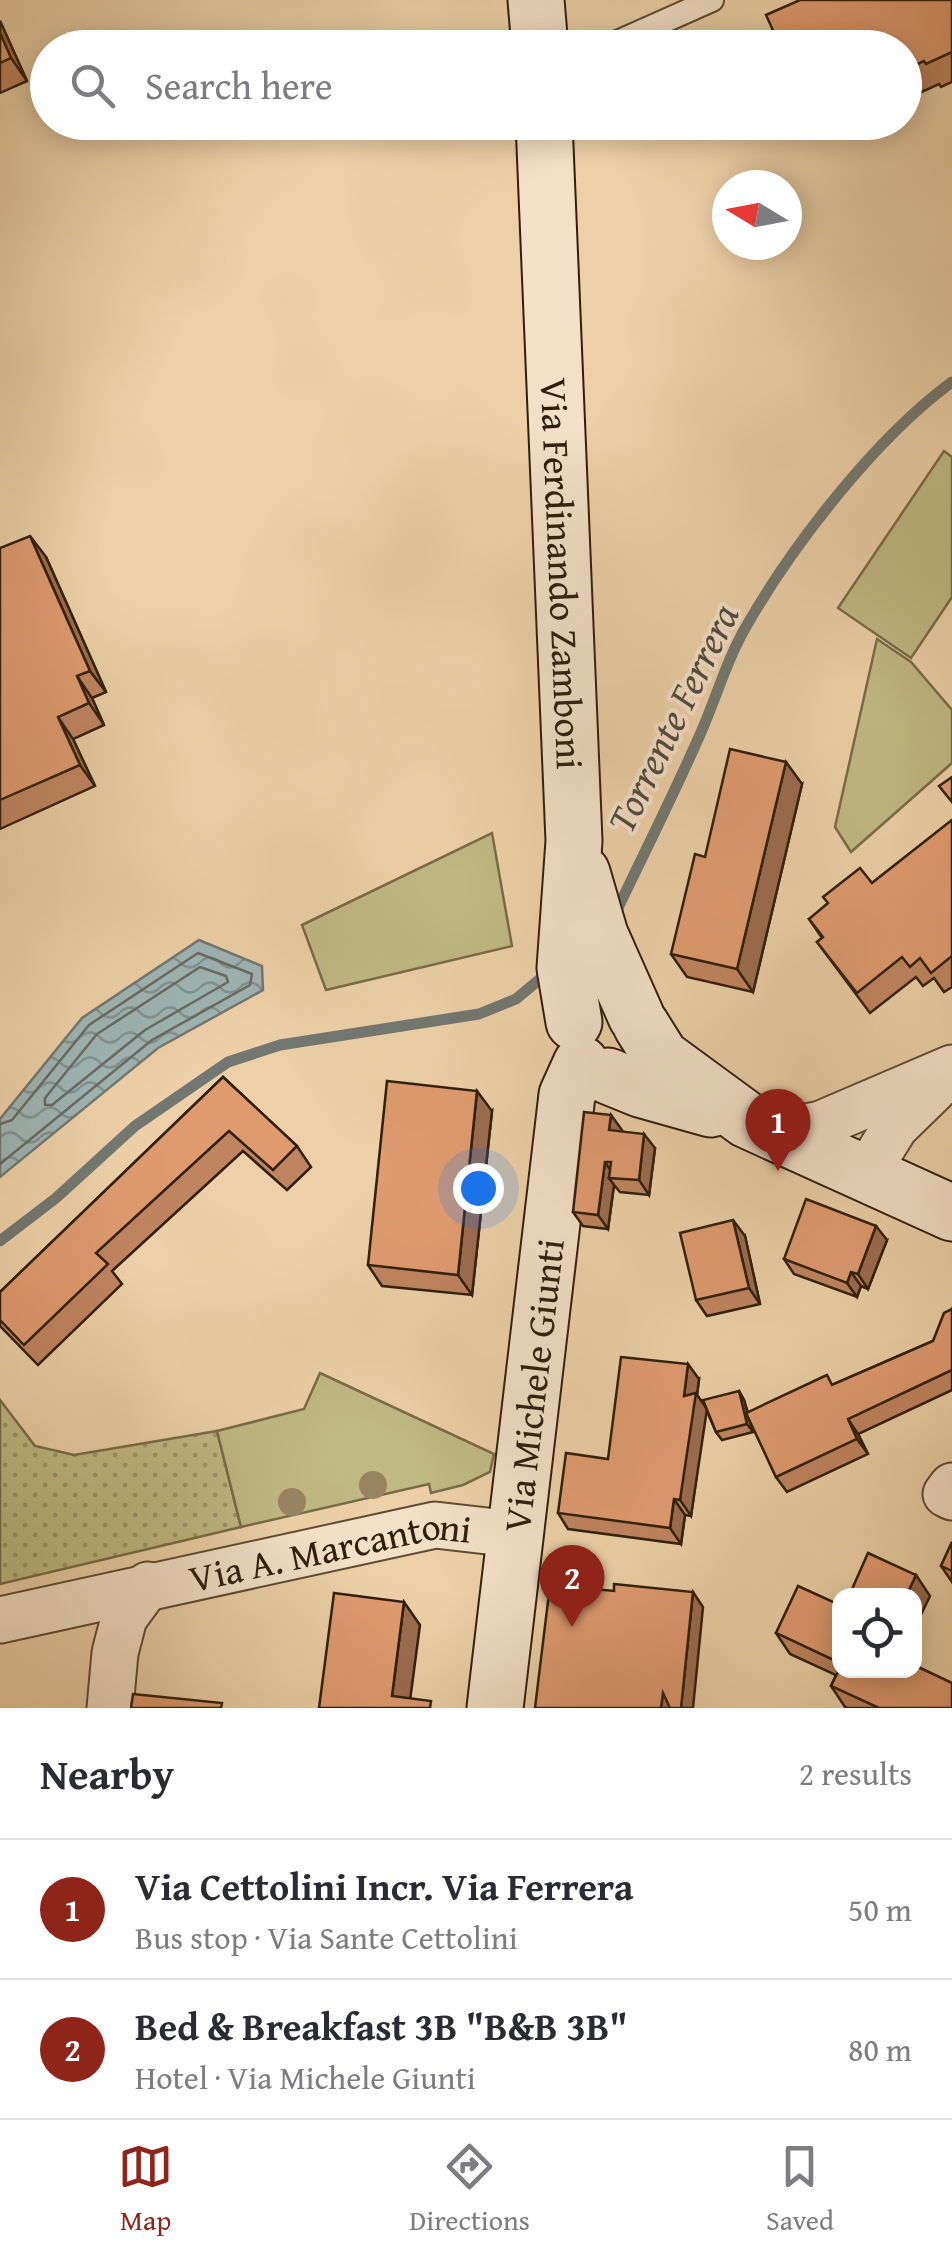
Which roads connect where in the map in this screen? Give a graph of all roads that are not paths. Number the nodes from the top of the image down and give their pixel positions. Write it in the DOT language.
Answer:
graph roads {
  1 [pos="536,0"];
  2 [pos="712,0"];
  3 [pos="538,30"];
  4 [pos="644,30"];
  5 [pos="545,140"];
  6 [pos="574,841"];
  7 [pos="639,1020"];
  8 [pos="588,1054"];
  9 [pos="952,1070"];
  10 [pos="761,1126"];
  11 [pos="866,1174"];
  12 [pos="952,1213"];
  13 [pos="952,1486"];
  14 [pos="952,1497"];
  15 [pos="514,1534"];
  16 [pos="148,1586"];
  17 [pos="0,1620"];
  18 [pos="110,1708"];
  19 [pos="495,1708"];
  1 -- 3 [label="street"];
  2 -- 4 [label="lane"];
  5 -- 6 [label="street, Via Ferdinando Zamboni"];
  6 -- 7 [label="street"];
  6 -- 8 [label="street, Via Ferdinando Zamboni"];
  7 -- 8 [label="street"];
  7 -- 10 [label="street"];
  8 -- 10 [label="street"];
  8 -- 15 [label="street, Via Michele Giunti"];
  9 -- 10 [label="street"];
  9 -- 11 [label="street"];
  10 -- 11 [label="street"];
  11 -- 12 [label="street"];
  13 -- 14 [label="street"];
  15 -- 16 [label="street, Via A. Marcantoni"];
  15 -- 19 [label="street, Via Michele Giunti"];
  16 -- 17 [label="street, Via A. Marcantoni"];
  16 -- 18 [label="street, Via A. Marcantoni"];
}
